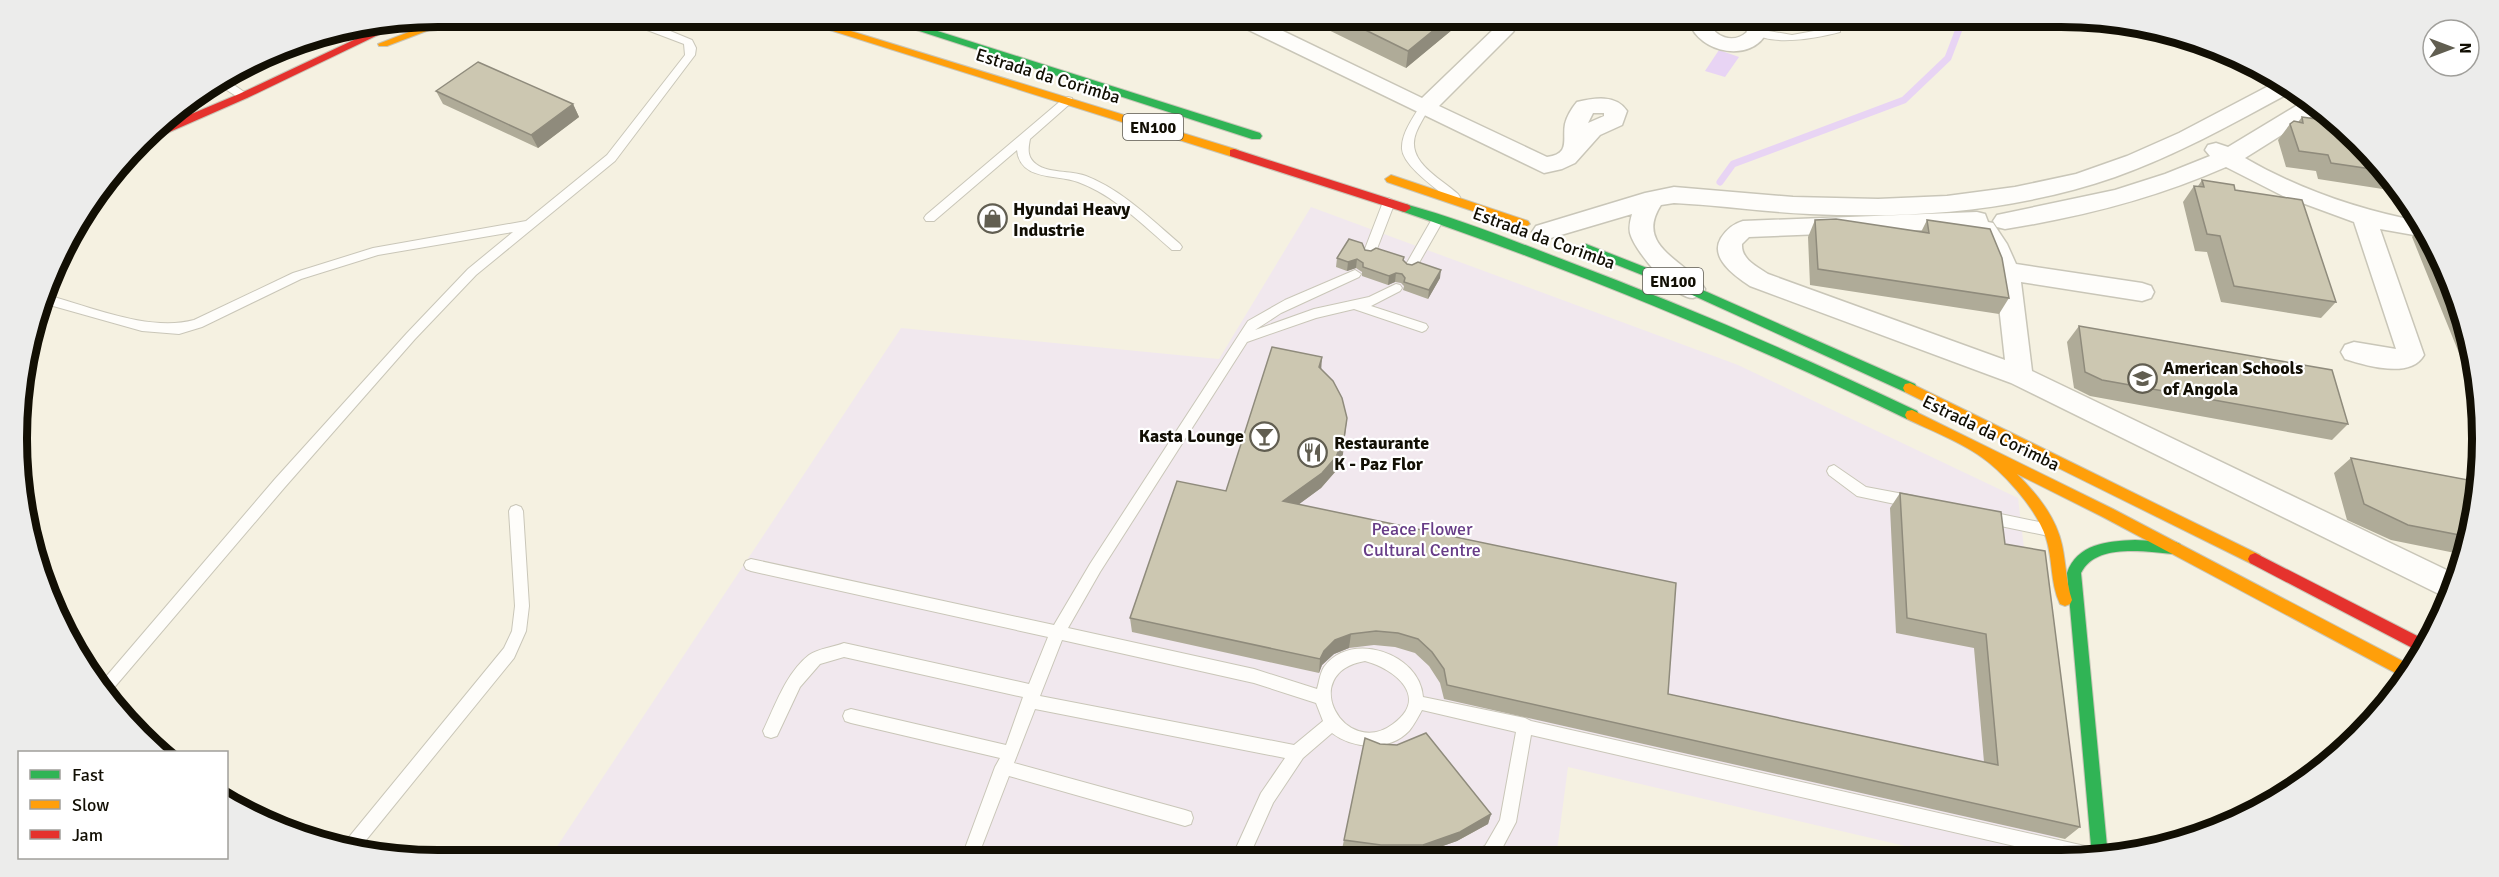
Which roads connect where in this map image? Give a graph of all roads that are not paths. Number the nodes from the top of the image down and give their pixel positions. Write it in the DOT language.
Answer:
graph roads {
  1 [pos="430,27"];
  2 [pos="647,27"];
  3 [pos="826,27"];
  4 [pos="912,27"];
  5 [pos="1258,27"];
  6 [pos="1507,27"];
  7 [pos="1700,27"];
  8 [pos="1752,27"];
  9 [pos="1762,27"];
  10 [pos="1836,30"];
  11 [pos="379,32"];
  12 [pos="228,85"];
  13 [pos="2279,90"];
  14 [pos="243,96"];
  15 [pos="1068,100"];
  16 [pos="1424,108"];
  17 [pos="2307,109"];
  18 [pos="168,128"];
  19 [pos="2193,134"];
  20 [pos="1024,139"];
  21 [pos="1266,140"];
  22 [pos="1577,144"];
  23 [pos="2228,157"];
  24 [pos="1375,174"];
  25 [pos="1653,199"];
  26 [pos="1389,202"];
  27 [pos="1460,202"];
  28 [pos="1976,207"];
  29 [pos="2364,217"];
  30 [pos="930,218"];
  31 [pos="1438,219"];
  32 [pos="2005,221"];
  33 [pos="529,225"];
  34 [pos="2414,228"];
  35 [pos="1562,238"];
  36 [pos="1176,247"];
  37 [pos="1369,254"];
  38 [pos="1410,268"];
  39 [pos="2007,271"];
  40 [pos="1355,274"];
  41 [pos="1395,288"];
  42 [pos="1693,289"];
  43 [pos="2142,292"];
  44 [pos="51,300"];
  45 [pos="1354,305"];
  46 [pos="1422,327"];
  47 [pos="1245,338"];
  48 [pos="2354,352"];
  49 [pos="2020,376"];
  50 [pos="1978,446"];
  51 [pos="1834,471"];
  52 [pos="1927,505"];
  53 [pos="516,511"];
  54 [pos="1971,514"];
  55 [pos="2051,531"];
  56 [pos="2175,548"];
  57 [pos="751,565"];
  58 [pos="2445,585"];
  59 [pos="2078,625"];
  60 [pos="1057,633"];
  61 [pos="2418,643"];
  62 [pos="2402,669"];
  63 [pos="109,684"];
  64 [pos="1031,696"];
  65 [pos="1322,699"];
  66 [pos="1416,702"];
  67 [pos="851,716"];
  68 [pos="1332,723"];
  69 [pos="1525,725"];
  70 [pos="771,731"];
  71 [pos="1297,753"];
  72 [pos="1006,760"];
  73 [pos="1185,818"];
  74 [pos="354,841"];
  75 [pos="2098,848"];
  76 [pos="972,850"];
  77 [pos="1247,850"];
  78 [pos="1492,850"];
  79 [pos="2067,850"];
  1 -- 14 [label="main road"];
  2 -- 33 [label="lane"];
  3 -- 15 [label="main road, Estrada da Corimba / EN100"];
  4 -- 21 [label="main road, Estrada da Corimba / EN100"];
  5 -- 16 [label="street"];
  6 -- 16 [label="street"];
  7 -- 8 [label="street"];
  9 -- 10 [label="lane"];
  11 -- 14 [label="main road"];
  12 -- 14 [label="lane"];
  13 -- 19 [label="street"];
  14 -- 18 [label="main road"];
  15 -- 20 [label="lane"];
  15 -- 26 [label="main road, Estrada da Corimba / EN100"];
  16 -- 22 [label="street"];
  16 -- 27 [label="lane"];
  17 -- 23 [label="street"];
  19 -- 23 [label="street"];
  19 -- 28 [label="street"];
  20 -- 30 [label="lane"];
  20 -- 36 [label="lane"];
  23 -- 29 [label="street"];
  23 -- 32 [label="street"];
  24 -- 27 [label="main road, Estrada da Corimba / EN100"];
  25 -- 28 [label="street"];
  25 -- 35 [label="street"];
  25 -- 42 [label="street"];
  26 -- 31 [label="main road, Estrada da Corimba / EN100"];
  26 -- 37 [label="lane"];
  27 -- 35 [label="main road, Estrada da Corimba / EN100"];
  28 -- 32 [label="street"];
  28 -- 39 [label="street"];
  28 -- 49 [label="street"];
  29 -- 34 [label="street"];
  29 -- 48 [label="street"];
  31 -- 38 [label="lane"];
  31 -- 50 [label="main road, Estrada da Corimba / EN100"];
  32 -- 39 [label="street"];
  33 -- 44 [label="lane"];
  33 -- 63 [label="lane"];
  35 -- 42 [label="main road, Estrada da Corimba / EN100"];
  39 -- 43 [label="street"];
  39 -- 49 [label="street"];
  40 -- 47 [label="lane"];
  41 -- 45 [label="lane"];
  42 -- 61 [label="main road, Estrada da Corimba / EN100"];
  45 -- 46 [label="lane"];
  45 -- 47 [label="lane"];
  47 -- 60 [label="lane"];
  49 -- 58 [label="street"];
  50 -- 55 [label="main road"];
  50 -- 56 [label="main road, Estrada da Corimba / EN100"];
  51 -- 52 [label="lane"];
  53 -- 74 [label="lane"];
  54 -- 55 [label="lane"];
  55 -- 59 [label="main road"];
  56 -- 59 [label="main road"];
  56 -- 62 [label="main road, Estrada da Corimba / EN100"];
  57 -- 60 [label="lane"];
  59 -- 75 [label="main road"];
  60 -- 64 [label="lane"];
  60 -- 65 [label="lane"];
  64 -- 70 [label="lane"];
  64 -- 71 [label="lane"];
  64 -- 72 [label="lane"];
  65 -- 66 [label="lane"];
  65 -- 68 [label="lane"];
  66 -- 68 [label="lane"];
  66 -- 69 [label="lane"];
  67 -- 72 [label="lane"];
  68 -- 71 [label="lane"];
  69 -- 78 [label="lane"];
  69 -- 79 [label="lane"];
  71 -- 77 [label="lane"];
  72 -- 73 [label="lane"];
  72 -- 76 [label="lane"];
}
